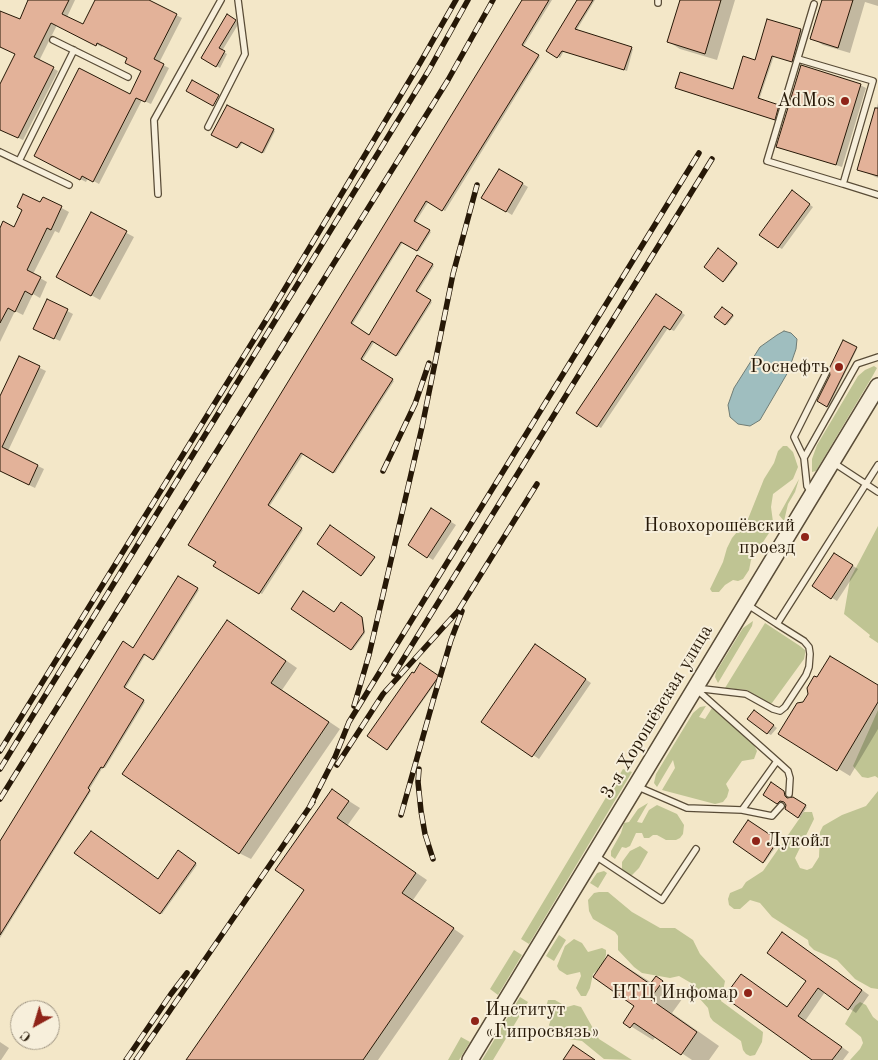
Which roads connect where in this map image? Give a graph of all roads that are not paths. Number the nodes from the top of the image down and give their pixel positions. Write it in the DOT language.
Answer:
graph roads {
  1 [pos="221,0"];
  2 [pos="238,0"];
  3 [pos="814,4"];
  4 [pos="53,40"];
  5 [pos="74,50"];
  6 [pos="798,59"];
  7 [pos="128,77"];
  8 [pos="208,127"];
  9 [pos="0,152"];
  10 [pos="19,161"];
  11 [pos="842,184"];
  12 [pos="69,185"];
  13 [pos="158,194"];
  14 [pos="878,195"];
  15 [pos="878,357"];
  16 [pos="826,373"];
  17 [pos="878,386"];
  18 [pos="804,458"];
  19 [pos="832,462"];
  20 [pos="878,465"];
  21 [pos="866,484"];
  22 [pos="878,492"];
  23 [pos="813,493"];
  24 [pos="745,604"];
  25 [pos="777,624"];
  26 [pos="695,688"];
  27 [pos="777,761"];
  28 [pos="636,786"];
  29 [pos="789,794"];
  30 [pos="781,806"];
  31 [pos="742,810"];
  32 [pos="696,849"];
  33 [pos="594,855"];
  34 [pos="470,1060"];
  1 -- 13 [label="lane"];
  2 -- 8 [label="lane"];
  3 -- 6 [label="lane"];
  4 -- 5 [label="lane"];
  5 -- 7 [label="lane"];
  5 -- 10 [label="lane"];
  6 -- 11 [label="lane"];
  6 -- 11 [label="lane"];
  9 -- 10 [label="lane"];
  10 -- 12 [label="lane"];
  11 -- 14 [label="lane"];
  15 -- 18 [label="lane"];
  16 -- 18 [label="lane"];
  17 -- 19 [label="street, 3-я Хорошёвская улица"];
  18 -- 23 [label="lane"];
  19 -- 21 [label="lane"];
  19 -- 23 [label="street, 3-я Хорошёвская улица"];
  20 -- 21 [label="lane"];
  21 -- 22 [label="lane"];
  21 -- 25 [label="lane"];
  23 -- 24 [label="street, 3-я Хорошёвская улица"];
  24 -- 25 [label="lane"];
  24 -- 26 [label="street, 3-я Хорошёвская улица"];
  25 -- 26 [label="lane"];
  26 -- 27 [label="lane"];
  26 -- 28 [label="street, 3-я Хорошёвская улица"];
  27 -- 29 [label="lane"];
  27 -- 31 [label="lane"];
  28 -- 31 [label="lane"];
  28 -- 33 [label="street, 3-я Хорошёвская улица"];
  30 -- 31 [label="lane"];
  32 -- 33 [label="lane"];
  33 -- 34 [label="street, 3-я Хорошёвская улица"];
}
